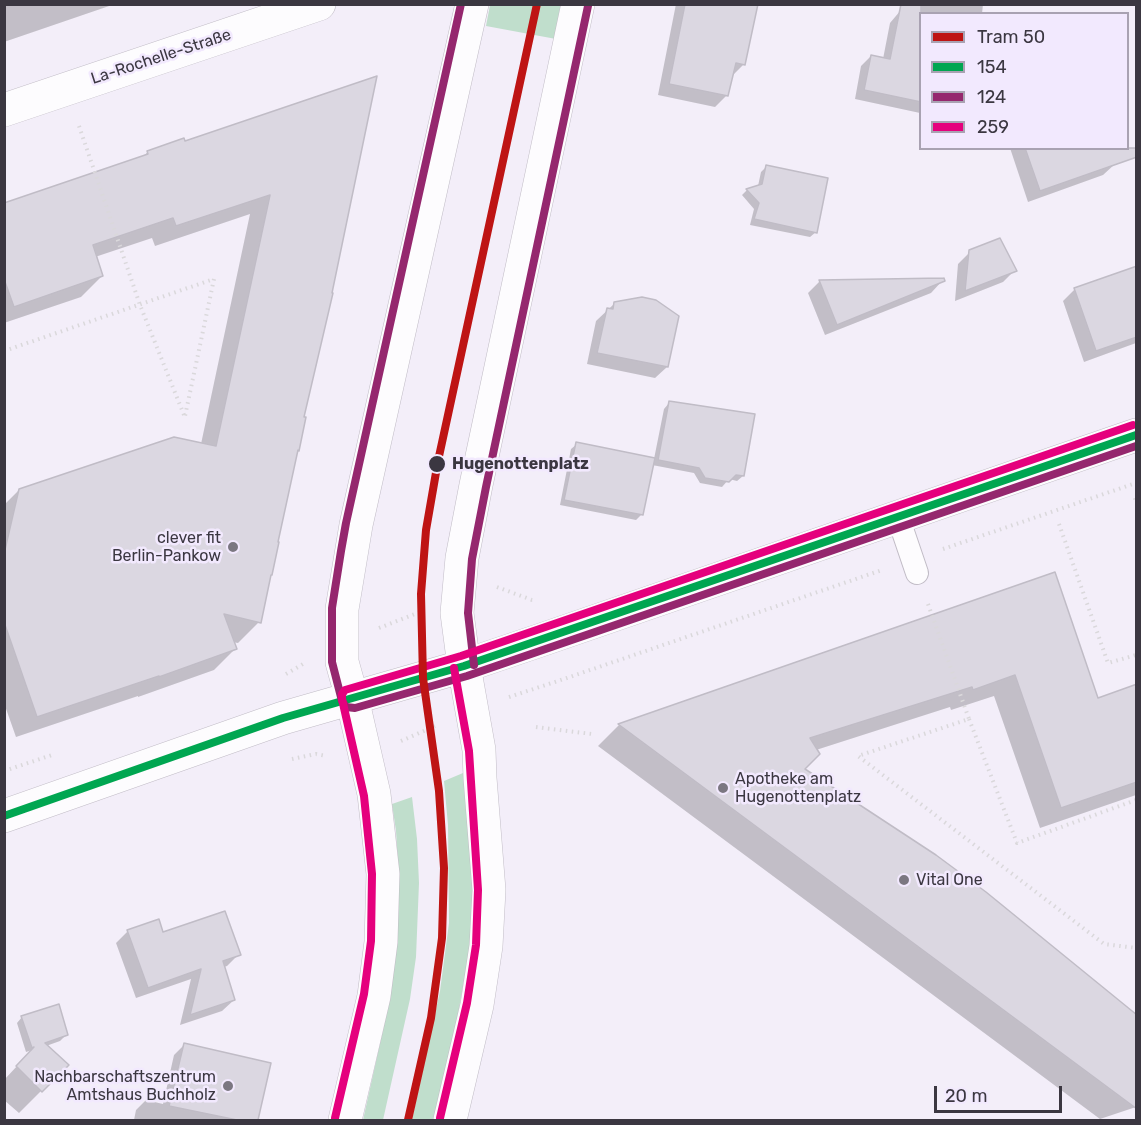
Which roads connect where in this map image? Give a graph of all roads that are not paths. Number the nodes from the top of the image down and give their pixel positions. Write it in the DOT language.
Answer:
graph roads {
  1 [pos="319,4"];
  2 [pos="472,4"];
  3 [pos="578,4"];
  4 [pos="4,110"];
  5 [pos="1137,435"];
  6 [pos="898,517"];
  7 [pos="915,566"];
  8 [pos="464,666"];
  9 [pos="352,698"];
  10 [pos="4,816"];
  11 [pos="345,1120"];
  12 [pos="450,1120"];
  1 -- 4 [label="main road, La-Rochelle-Straße"];
  2 -- 9 [label="main road"];
  3 -- 8 [label="main road"];
  5 -- 6 [label="main road"];
  6 -- 7 [label="lane"];
  6 -- 8 [label="main road"];
  8 -- 9 [label="main road"];
  8 -- 12 [label="main road"];
  9 -- 10 [label="main road"];
  9 -- 11 [label="main road"];
}
